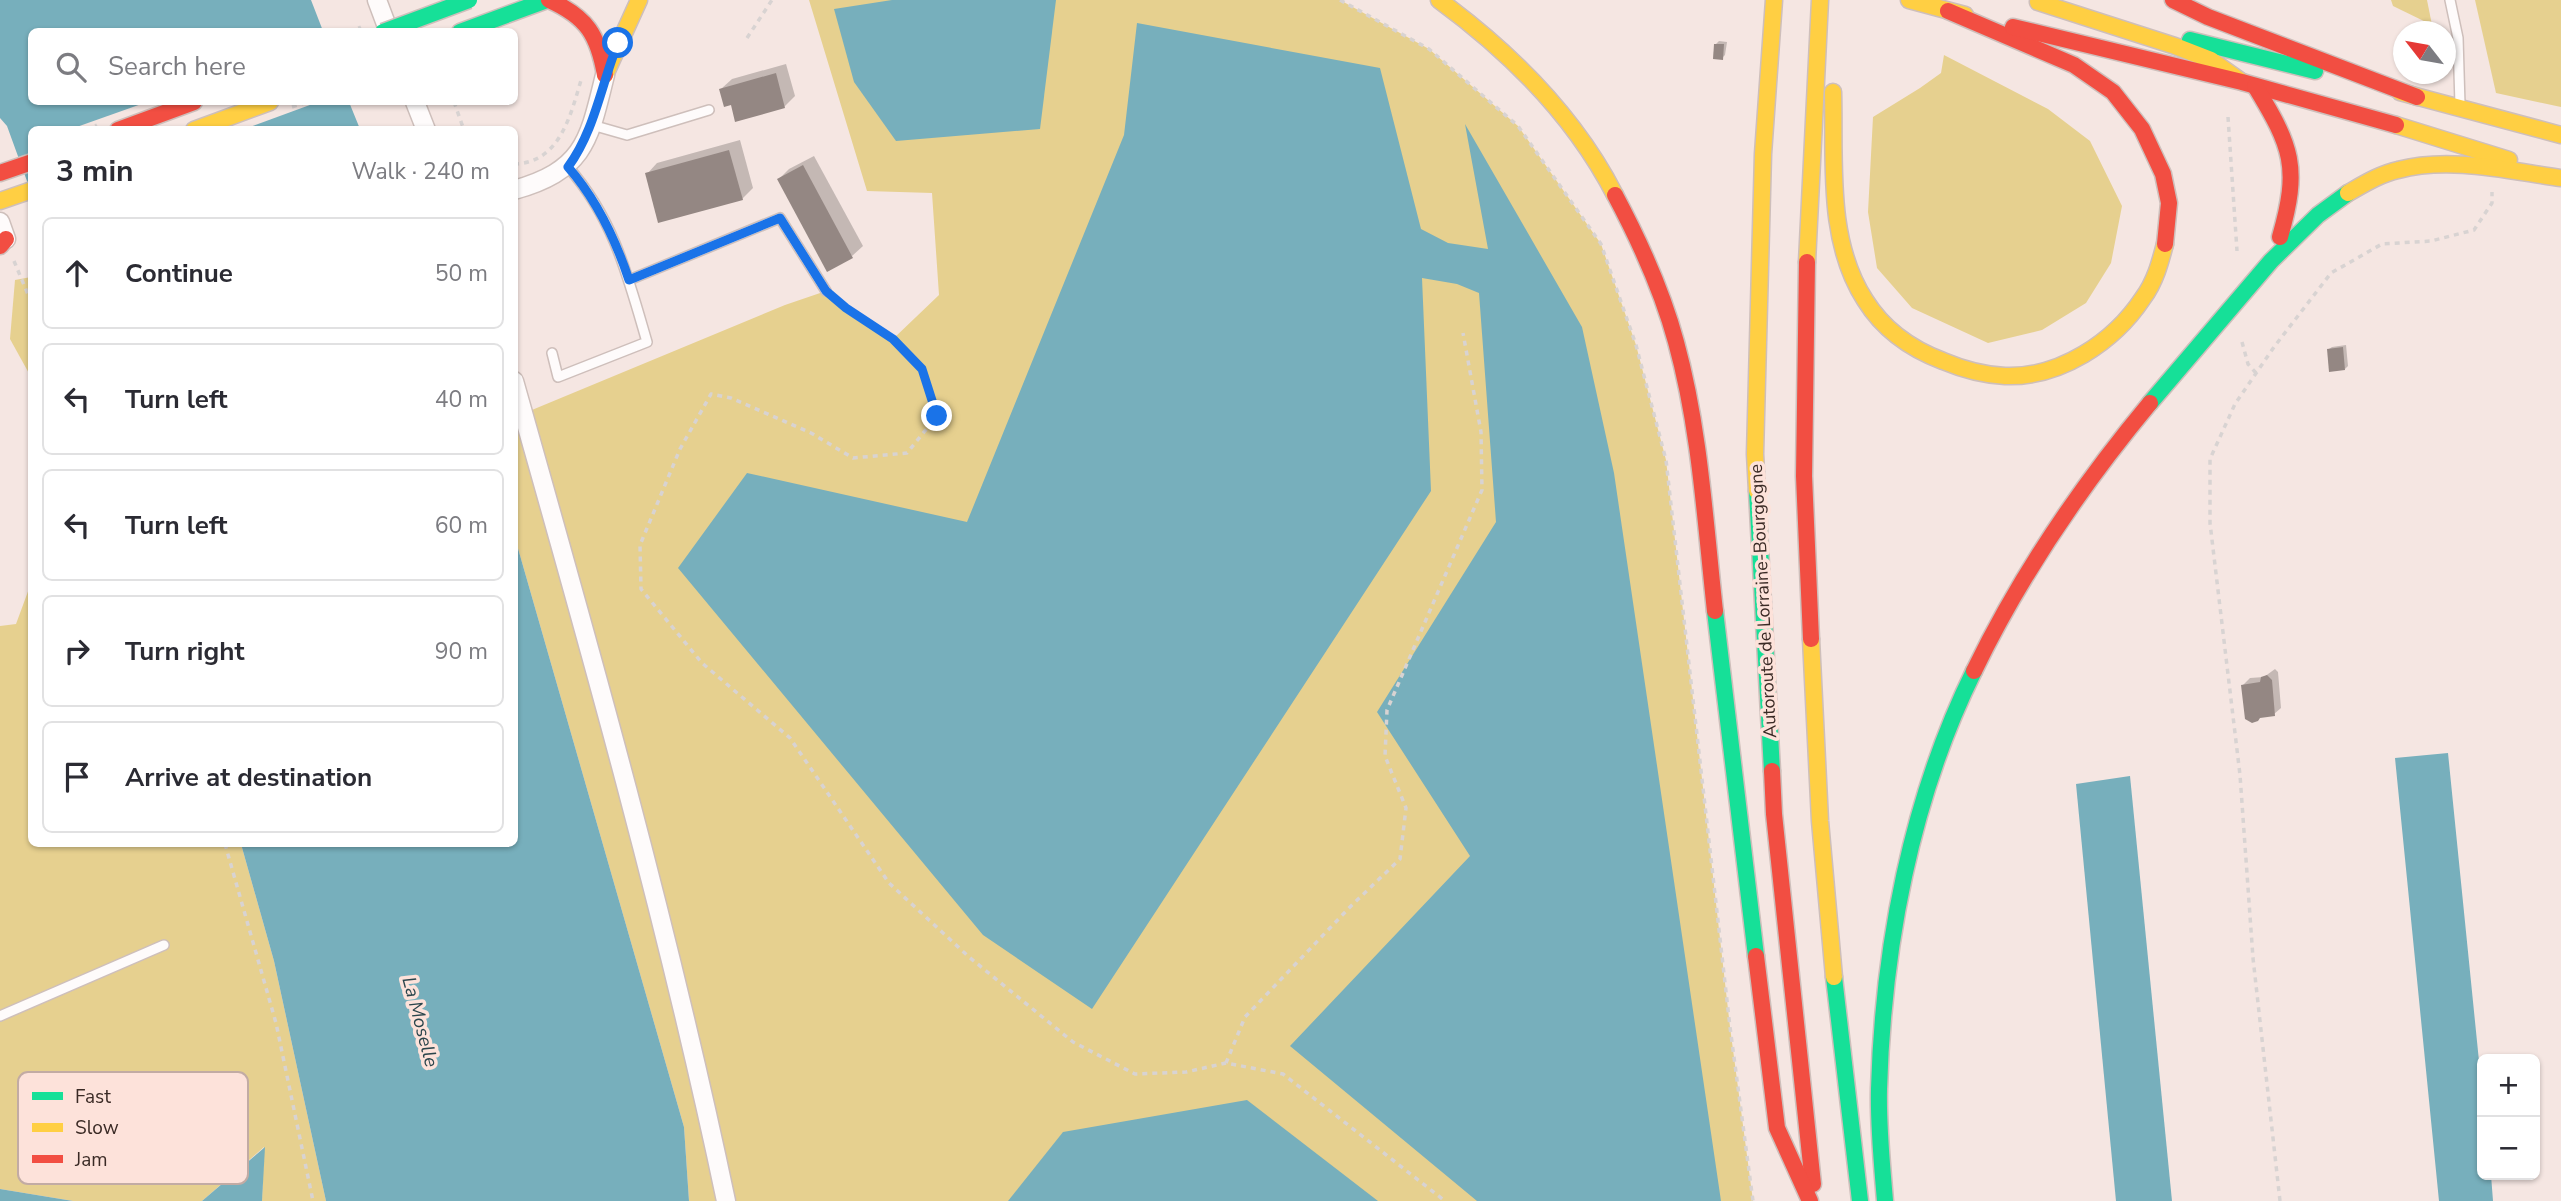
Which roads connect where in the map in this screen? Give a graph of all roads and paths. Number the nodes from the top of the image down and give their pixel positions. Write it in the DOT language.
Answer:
graph roads {
  1 [pos="377,0"];
  2 [pos="469,0"];
  3 [pos="548,0"];
  4 [pos="639,0"];
  5 [pos="772,0"];
  6 [pos="1340,0"];
  7 [pos="1439,0"];
  8 [pos="1774,0"];
  9 [pos="1820,0"];
  10 [pos="1909,0"];
  11 [pos="2173,0"];
  12 [pos="2450,0"];
  13 [pos="2034,1"];
  14 [pos="1948,11"];
  15 [pos="388,28"];
  16 [pos="394,28"];
  17 [pos="471,28"];
  18 [pos="1816,36"];
  19 [pos="747,38"];
  20 [pos="582,75"];
  21 [pos="605,75"];
  22 [pos="2248,84"];
  23 [pos="2417,97"];
  24 [pos="186,105"];
  25 [pos="262,105"];
  26 [pos="416,105"];
  27 [pos="455,105"];
  28 [pos="2460,107"];
  29 [pos="709,110"];
  30 [pos="2228,117"];
  31 [pos="592,125"];
  32 [pos="129,126"];
  33 [pos="205,126"];
  34 [pos="424,126"];
  35 [pos="463,126"];
  36 [pos="2561,135"];
  37 [pos="28,163"];
  38 [pos="518,164"];
  39 [pos="568,167"];
  40 [pos="2491,168"];
  41 [pos="0,173"];
  42 [pos="2561,178"];
  43 [pos="518,189"];
  44 [pos="28,191"];
  45 [pos="0,201"];
  46 [pos="2,236"];
  47 [pos="2280,237"];
  48 [pos="2237,251"];
  49 [pos="1744,254"];
  50 [pos="629,280"];
  51 [pos="826,291"];
  52 [pos="28,295"];
  53 [pos="1463,333"];
  54 [pos="2242,342"];
  55 [pos="552,353"];
  56 [pos="2256,373"];
  57 [pos="518,396"];
  58 [pos="1755,454"];
  59 [pos="226,847"];
  60 [pos="164,945"];
  61 [pos="0,1016"];
  62 [pos="1226,1063"];
  63 [pos="313,1201"];
  64 [pos="726,1201"];
  65 [pos="1445,1201"];
  66 [pos="1753,1201"];
  67 [pos="1812,1201"];
  68 [pos="1860,1201"];
  69 [pos="1885,1201"];
  70 [pos="2280,1201"];
  1 -- 15 [label="street"];
  2 -- 16 [label="main road, bridge"];
  3 -- 17 [label="main road"];
  3 -- 21 [label="main road"];
  4 -- 21 [label="main road"];
  5 -- 19 [label="path"];
  6 -- 66 [label="path"];
  7 -- 67 [label="main road"];
  8 -- 58 [label="main road, Autoroute de Lorraine-Bourgogne"];
  9 -- 18 [label="main road"];
  10 -- 14 [label="main road"];
  11 -- 23 [label="main road"];
  12 -- 28 [label="lane"];
  13 -- 22 [label="main road"];
  13 -- 23 [label="main road"];
  14 -- 18 [label="main road"];
  14 -- 22 [label="main road"];
  18 -- 68 [label="main road"];
  20 -- 38 [label="path"];
  21 -- 31 [label="street"];
  22 -- 42 [label="main road"];
  22 -- 47 [label="main road"];
  23 -- 28 [label="main road"];
  24 -- 32 [label="main road"];
  25 -- 33 [label="main road"];
  26 -- 34 [label="street"];
  27 -- 35 [label="path"];
  28 -- 36 [label="main road"];
  29 -- 31 [label="lane"];
  30 -- 48 [label="path"];
  31 -- 39 [label="street"];
  37 -- 41 [label="main road"];
  39 -- 43 [label="street"];
  39 -- 50 [label="lane"];
  40 -- 42 [label="main road"];
  40 -- 56 [label="path"];
  40 -- 69 [label="main road"];
  44 -- 45 [label="main road"];
  46 -- 52 [label="path"];
  49 -- 58 [label="main road"];
  50 -- 51 [label="lane"];
  50 -- 55 [label="lane"];
  51 -- 62 [label="path"];
  53 -- 62 [label="path"];
  54 -- 56 [label="path"];
  56 -- 70 [label="path"];
  57 -- 64 [label="street"];
  58 -- 67 [label="main road, Autoroute de Lorraine-Bourgogne"];
  59 -- 63 [label="path"];
  60 -- 61 [label="lane"];
  62 -- 65 [label="path"];
}
